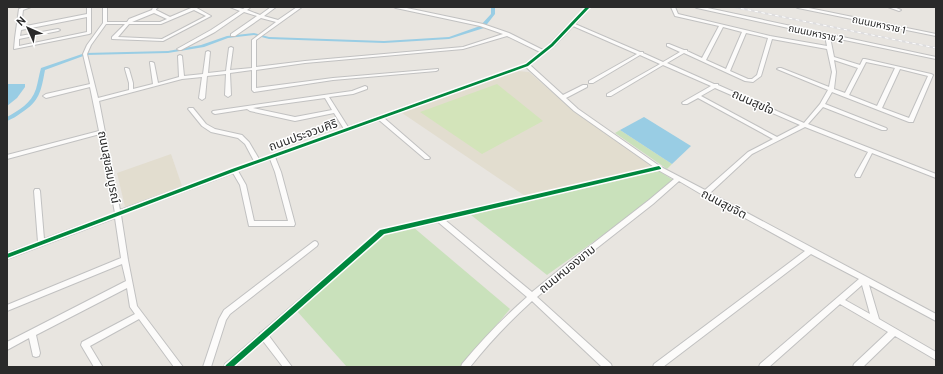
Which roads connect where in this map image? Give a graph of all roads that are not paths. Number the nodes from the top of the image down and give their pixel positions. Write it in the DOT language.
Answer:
graph roads {
  1 [pos="29,7"];
  2 [pos="89,7"];
  3 [pos="105,7"];
  4 [pos="193,7"];
  5 [pos="232,7"];
  6 [pos="249,7"];
  7 [pos="274,7"];
  8 [pos="300,7"];
  9 [pos="396,7"];
  10 [pos="588,7"];
  11 [pos="673,7"];
  12 [pos="697,7"];
  13 [pos="798,7"];
  14 [pos="890,7"];
  15 [pos="156,9"];
  16 [pos="821,9"];
  17 [pos="898,10"];
  18 [pos="243,11"];
  19 [pos="89,15"];
  20 [pos="260,16"];
  21 [pos="170,19"];
  22 [pos="60,22"];
  23 [pos="278,22"];
  24 [pos="105,23"];
  25 [pos="126,24"];
  26 [pos="572,24"];
  27 [pos="721,26"];
  28 [pos="18,29"];
  29 [pos="58,30"];
  30 [pos="745,31"];
  31 [pos="506,34"];
  32 [pos="233,35"];
  33 [pos="826,35"];
  34 [pos="936,35"];
  35 [pos="770,37"];
  36 [pos="17,38"];
  37 [pos="56,40"];
  38 [pos="669,45"];
  39 [pos="231,48"];
  40 [pos="828,48"];
  41 [pos="179,49"];
  42 [pos="685,51"];
  43 [pos="208,52"];
  44 [pos="544,52"];
  45 [pos="641,53"];
  46 [pos="180,56"];
  47 [pos="831,58"];
  48 [pos="936,58"];
  49 [pos="703,60"];
  50 [pos="152,63"];
  51 [pos="664,63"];
  52 [pos="527,65"];
  53 [pos="254,67"];
  54 [pos="861,67"];
  55 [pos="898,68"];
  56 [pos="127,69"];
  57 [pos="779,69"];
  58 [pos="436,70"];
  59 [pos="228,71"];
  60 [pos="728,71"];
  61 [pos="204,74"];
  62 [pos="182,78"];
  63 [pos="590,82"];
  64 [pos="156,84"];
  65 [pos="92,85"];
  66 [pos="716,85"];
  67 [pos="585,86"];
  68 [pos="365,88"];
  69 [pos="831,90"];
  70 [pos="131,91"];
  71 [pos="609,95"];
  72 [pos="46,96"];
  73 [pos="228,96"];
  74 [pos="326,96"];
  75 [pos="698,96"];
  76 [pos="846,96"];
  77 [pos="202,98"];
  78 [pos="562,98"];
  79 [pos="96,100"];
  80 [pos="685,103"];
  81 [pos="822,105"];
  82 [pos="246,108"];
  83 [pos="879,108"];
  84 [pos="191,109"];
  85 [pos="335,111"];
  86 [pos="215,112"];
  87 [pos="380,118"];
  88 [pos="804,125"];
  89 [pos="884,129"];
  90 [pos="347,130"];
  91 [pos="102,132"];
  92 [pos="777,139"];
  93 [pos="871,151"];
  94 [pos="7,157"];
  95 [pos="272,157"];
  96 [pos="427,158"];
  97 [pos="258,162"];
  98 [pos="659,168"];
  99 [pos="234,170"];
  100 [pos="858,175"];
  101 [pos="936,176"];
  102 [pos="678,180"];
  103 [pos="37,191"];
  104 [pos="704,194"];
  105 [pos="118,214"];
  106 [pos="439,219"];
  107 [pos="41,243"];
  108 [pos="315,244"];
  109 [pos="811,250"];
  110 [pos="7,256"];
  111 [pos="125,260"];
  112 [pos="864,279"];
  113 [pos="129,284"];
  114 [pos="532,297"];
  115 [pos="839,300"];
  116 [pos="7,308"];
  117 [pos="140,315"];
  118 [pos="936,318"];
  119 [pos="876,321"];
  120 [pos="894,332"];
  121 [pos="32,334"];
  122 [pos="263,335"];
  123 [pos="7,346"];
  124 [pos="36,353"];
  125 [pos="936,356"];
  126 [pos="98,366"];
  127 [pos="179,367"];
  128 [pos="207,367"];
  129 [pos="228,367"];
  130 [pos="288,367"];
  131 [pos="465,367"];
  132 [pos="608,367"];
  133 [pos="657,367"];
  134 [pos="763,367"];
  135 [pos="857,367"];
  1 -- 28 [label="street"];
  2 -- 19 [label="street"];
  3 -- 24 [label="street"];
  4 -- 21 [label="street"];
  4 -- 25 [label="street"];
  5 -- 18 [label="street"];
  6 -- 18 [label="street"];
  7 -- 20 [label="street"];
  8 -- 23 [label="street"];
  9 -- 31 [label="street"];
  10 -- 26 [label="street, ถนนประจวบศิริ"];
  11 -- 27 [label="street"];
  12 -- 33 [label="street, ถนนมหาราช 2"];
  13 -- 16 [label="street, ถนนมหาราช 1"];
  14 -- 17 [label="street"];
  15 -- 21 [label="street"];
  15 -- 25 [label="street"];
  16 -- 34 [label="street, ถนนมหาราช 1"];
  18 -- 20 [label="street"];
  18 -- 41 [label="street"];
  19 -- 22 [label="street"];
  19 -- 37 [label="street"];
  20 -- 23 [label="street"];
  20 -- 32 [label="street"];
  21 -- 25 [label="street"];
  22 -- 28 [label="street"];
  22 -- 29 [label="street"];
  23 -- 53 [label="street"];
  24 -- 25 [label="street"];
  24 -- 65 [label="street, ถนนสุขสมบูรณ์"];
  26 -- 44 [label="street, ถนนประจวบศิริ"];
  26 -- 45 [label="street, ถนนสุขใจ"];
  27 -- 30 [label="street"];
  27 -- 49 [label="street"];
  28 -- 36 [label="street"];
  29 -- 36 [label="street"];
  29 -- 37 [label="street"];
  30 -- 35 [label="street"];
  30 -- 60 [label="street"];
  31 -- 44 [label="street"];
  31 -- 53 [label="street"];
  33 -- 40 [label="street"];
  33 -- 48 [label="street, ถนนมหาราช 2"];
  35 -- 40 [label="street"];
  35 -- 60 [label="street"];
  36 -- 37 [label="street"];
  38 -- 42 [label="street"];
  39 -- 59 [label="street"];
  40 -- 47 [label="street"];
  42 -- 49 [label="street"];
  42 -- 51 [label="street"];
  43 -- 61 [label="street"];
  44 -- 52 [label="street, ถนนประจวบศิริ"];
  45 -- 51 [label="street, ถนนสุขใจ"];
  45 -- 63 [label="street"];
  46 -- 62 [label="street"];
  47 -- 54 [label="street"];
  47 -- 69 [label="street"];
  49 -- 60 [label="street"];
  50 -- 64 [label="street"];
  51 -- 66 [label="street, ถนนสุขใจ"];
  51 -- 71 [label="street"];
  52 -- 78 [label="street, ถนนสุขจิต"];
  52 -- 87 [label="street, ถนนประจวบศิริ"];
  53 -- 58 [label="street"];
  53 -- 59 [label="street"];
  54 -- 55 [label="street"];
  54 -- 76 [label="street"];
  55 -- 83 [label="street"];
  55 -- 83 [label="street"];
  56 -- 70 [label="street"];
  57 -- 69 [label="street"];
  59 -- 61 [label="street"];
  59 -- 73 [label="street"];
  61 -- 62 [label="street"];
  61 -- 77 [label="street"];
  62 -- 64 [label="street"];
  64 -- 70 [label="street"];
  65 -- 72 [label="street"];
  65 -- 79 [label="street, ถนนสุขสมบูรณ์"];
  66 -- 75 [label="street"];
  66 -- 88 [label="street, ถนนสุขใจ"];
  67 -- 78 [label="street"];
  68 -- 74 [label="street"];
  69 -- 76 [label="street"];
  69 -- 81 [label="street"];
  70 -- 79 [label="street"];
  74 -- 82 [label="street"];
  74 -- 85 [label="street"];
  75 -- 80 [label="street"];
  75 -- 92 [label="street"];
  76 -- 83 [label="street"];
  78 -- 98 [label="street, ถนนสุขจิต"];
  79 -- 91 [label="street, ถนนสุขสมบูรณ์"];
  81 -- 88 [label="street"];
  81 -- 89 [label="street"];
  82 -- 85 [label="street"];
  82 -- 86 [label="street"];
  84 -- 97 [label="street"];
  85 -- 90 [label="street"];
  87 -- 90 [label="street, ถนนประจวบศิริ"];
  87 -- 96 [label="street"];
  88 -- 92 [label="street"];
  88 -- 93 [label="street, ถนนสุขใจ"];
  90 -- 95 [label="street, ถนนประจวบศิริ"];
  91 -- 94 [label="street"];
  91 -- 105 [label="street, ถนนสุขสมบูรณ์"];
  92 -- 104 [label="street"];
  93 -- 100 [label="street"];
  93 -- 101 [label="street, ถนนสุขใจ"];
  95 -- 97 [label="street, ถนนประจวบศิริ"];
  95 -- 99 [label="street"];
  97 -- 99 [label="street, ถนนประจวบศิริ"];
  98 -- 102 [label="street, ถนนสุขจิต"];
  98 -- 106 [label="street"];
  99 -- 105 [label="street, ถนนประจวบศิริ"];
  102 -- 104 [label="street, ถนนสุขจิต"];
  102 -- 114 [label="street, ถนนหนองขาม"];
  103 -- 107 [label="street"];
  104 -- 109 [label="street, ถนนสุขจิต"];
  105 -- 107 [label="street, ถนนประจวบศิริ"];
  105 -- 111 [label="street, ถนนสุขสมบูรณ์"];
  106 -- 114 [label="street"];
  106 -- 122 [label="street"];
  107 -- 110 [label="street, ถนนประจวบศิริ"];
  108 -- 128 [label="street"];
  109 -- 112 [label="street, ถนนสุขจิต"];
  109 -- 133 [label="street"];
  111 -- 113 [label="street, ถนนสุขสมบูรณ์"];
  111 -- 116 [label="street"];
  112 -- 115 [label="street"];
  112 -- 118 [label="street, ถนนสุขจิต"];
  112 -- 119 [label="street"];
  113 -- 117 [label="street, ถนนสุขสมบูรณ์"];
  113 -- 121 [label="street"];
  114 -- 131 [label="street, ถนนหนองขาม"];
  114 -- 132 [label="street"];
  115 -- 119 [label="street"];
  115 -- 134 [label="street"];
  117 -- 126 [label="street"];
  117 -- 127 [label="street, ถนนสุขสมบูรณ์"];
  119 -- 120 [label="street"];
  120 -- 125 [label="street"];
  120 -- 135 [label="street"];
  121 -- 123 [label="street"];
  121 -- 124 [label="street"];
  122 -- 129 [label="street"];
  122 -- 130 [label="street"];
}
